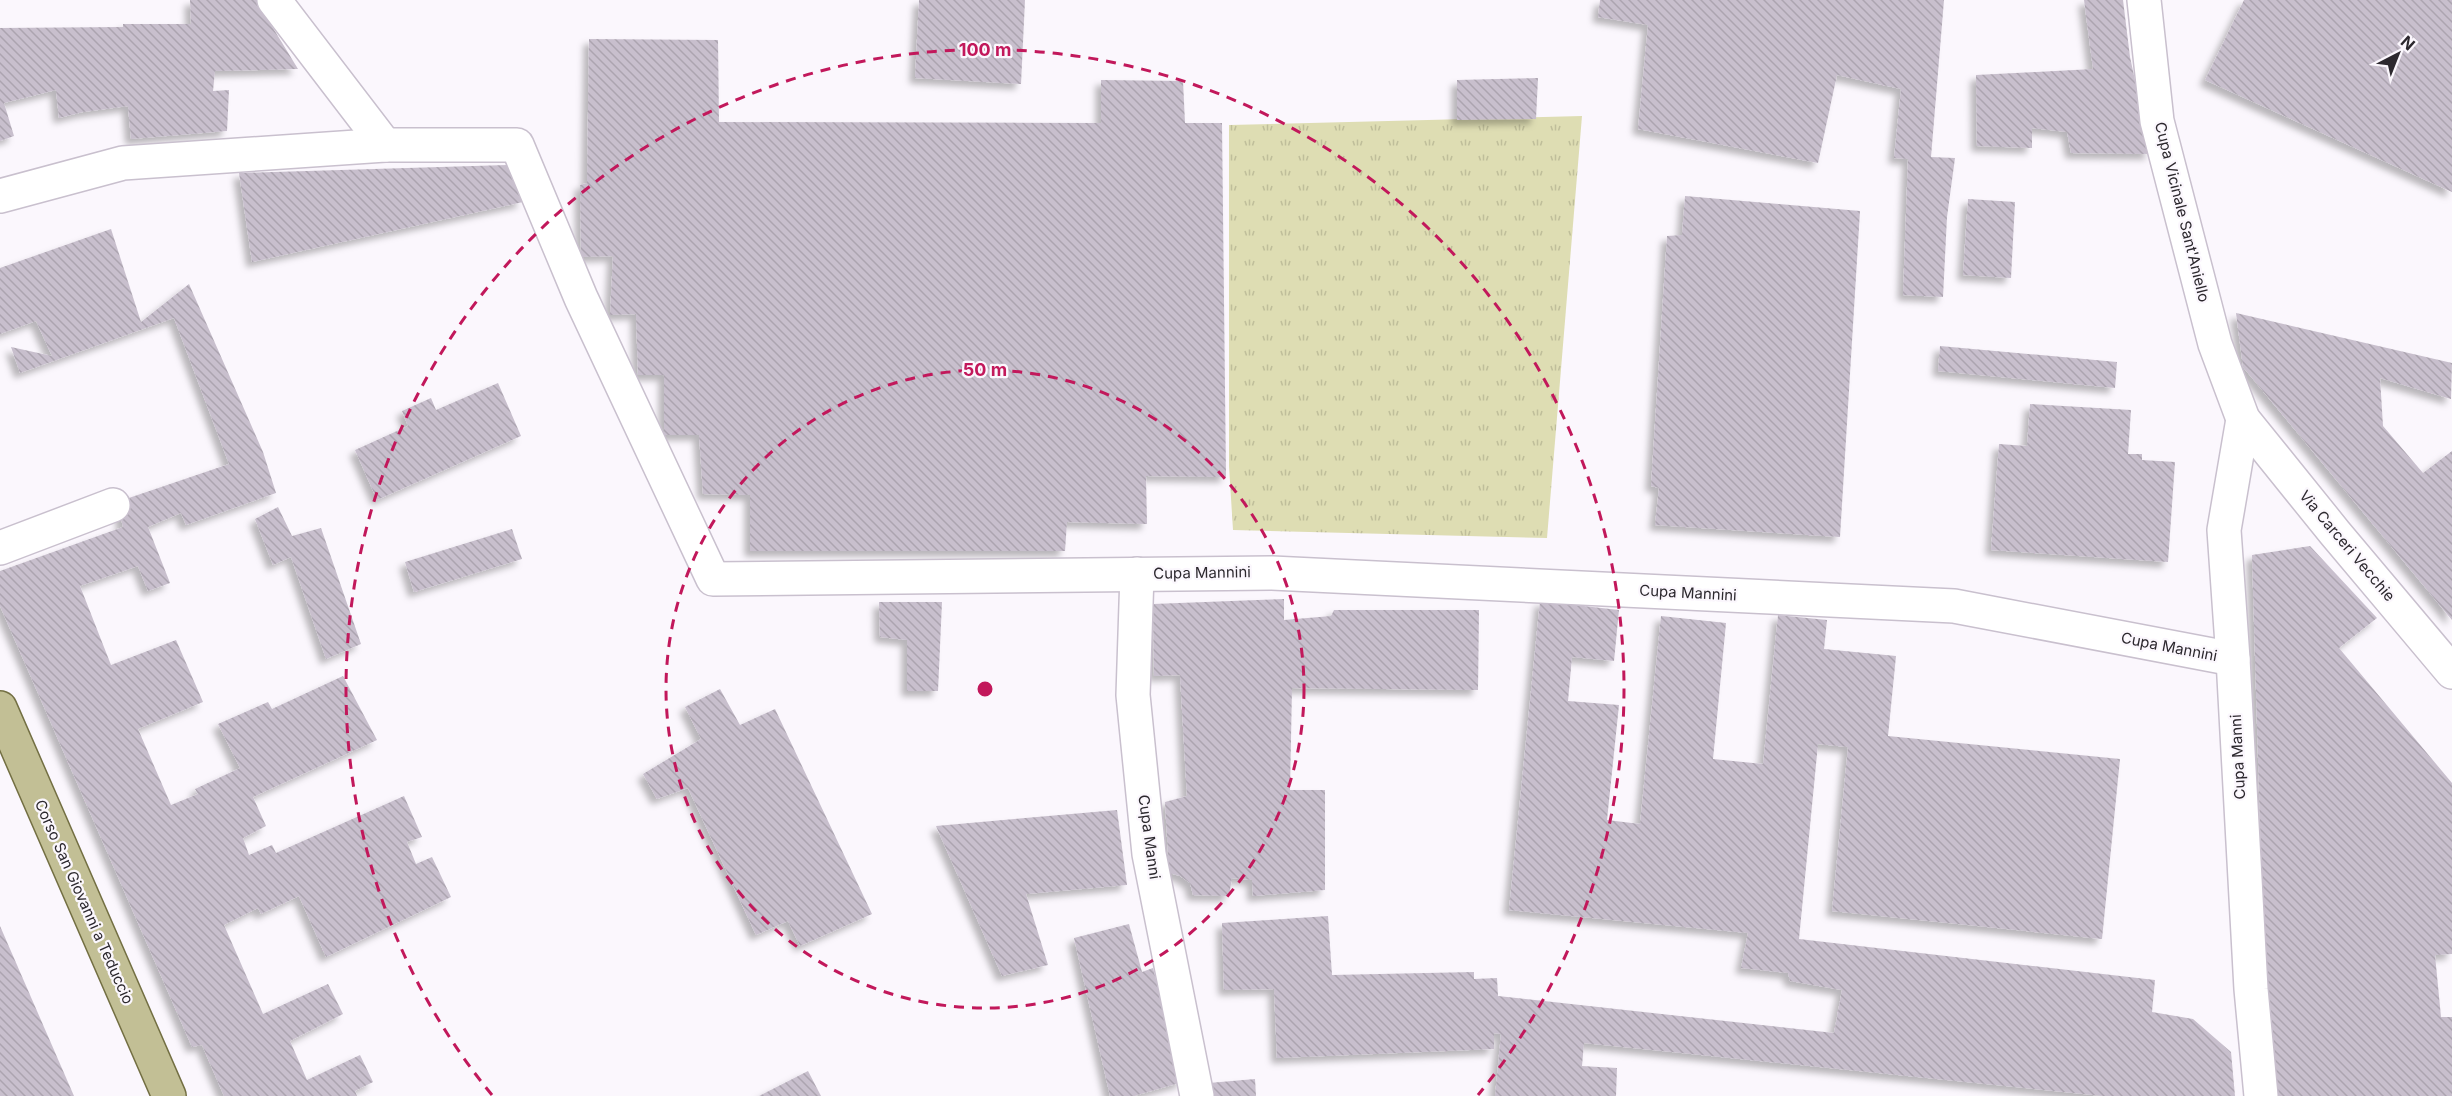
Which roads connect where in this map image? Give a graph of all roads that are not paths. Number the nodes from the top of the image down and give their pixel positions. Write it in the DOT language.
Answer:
graph roads {
  1 [pos="273,0"];
  2 [pos="2144,0"];
  3 [pos="385,145"];
  4 [pos="0,196"];
  5 [pos="2243,419"];
  6 [pos="113,505"];
  7 [pos="0,548"];
  8 [pos="1137,574"];
  9 [pos="2233,659"];
  10 [pos="2452,672"];
  11 [pos="0,708"];
  12 [pos="169,1096"];
  13 [pos="1197,1096"];
  14 [pos="2261,1096"];
  1 -- 3 [label="street"];
  2 -- 5 [label="street, Cupa Vicinale Sant'Aniello"];
  3 -- 4 [label="street"];
  3 -- 8 [label="street, Cupa Mannini"];
  5 -- 9 [label="street, Cupa Manni"];
  5 -- 10 [label="street, Via Carceri Vecchie"];
  6 -- 7 [label="street"];
  8 -- 9 [label="street, Cupa Mannini"];
  8 -- 13 [label="street, Cupa Manni"];
  9 -- 14 [label="street, Cupa Manni"];
  11 -- 12 [label="main road, Corso San Giovanni a Teduccio"];
}
